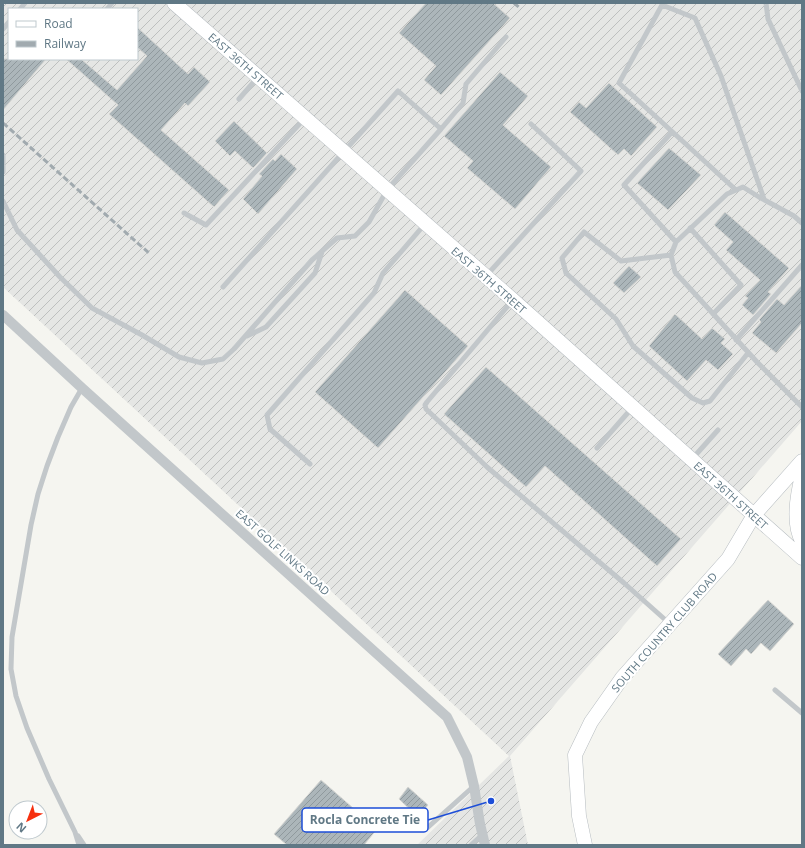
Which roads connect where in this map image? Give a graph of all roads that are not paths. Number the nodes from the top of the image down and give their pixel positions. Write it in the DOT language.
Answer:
graph roads {
  1 [pos="174,3"];
  2 [pos="766,3"];
  3 [pos="506,37"];
  4 [pos="258,77"];
  5 [pos="802,91"];
  6 [pos="239,98"];
  7 [pos="305,118"];
  8 [pos="530,124"];
  9 [pos="441,129"];
  10 [pos="672,132"];
  11 [pos="344,152"];
  12 [pos="3,155"];
  13 [pos="3,172"];
  14 [pos="387,190"];
  15 [pos="736,190"];
  16 [pos="764,199"];
  17 [pos="3,200"];
  18 [pos="184,212"];
  19 [pos="802,223"];
  20 [pos="425,224"];
  21 [pos="690,228"];
  22 [pos="676,242"];
  23 [pos="322,251"];
  24 [pos="671,255"];
  25 [pos="802,265"];
  26 [pos="485,276"];
  27 [pos="224,287"];
  28 [pos="512,300"];
  29 [pos="713,314"];
  30 [pos="3,315"];
  31 [pos="244,338"];
  32 [pos="736,340"];
  33 [pos="748,353"];
  34 [pos="82,388"];
  35 [pos="633,407"];
  36 [pos="802,407"];
  37 [pos="718,430"];
  38 [pos="597,448"];
  39 [pos="691,459"];
  40 [pos="802,461"];
  41 [pos="310,464"];
  42 [pos="802,476"];
  43 [pos="754,515"];
  44 [pos="802,541"];
  45 [pos="802,558"];
  46 [pos="670,624"];
  47 [pos="775,690"];
  48 [pos="802,713"];
  49 [pos="474,786"];
  50 [pos="426,829"];
  51 [pos="75,832"];
  52 [pos="484,840"];
  53 [pos="78,845"];
  54 [pos="84,845"];
  55 [pos="471,845"];
  56 [pos="586,845"];
  1 -- 4 [label="main road, EAST 36TH STREET"];
  2 -- 5 [label="lane"];
  3 -- 9 [label="lane"];
  4 -- 6 [label="lane"];
  4 -- 7 [label="main road, EAST 36TH STREET"];
  7 -- 11 [label="main road, EAST 36TH STREET"];
  7 -- 18 [label="lane"];
  8 -- 26 [label="lane"];
  9 -- 11 [label="lane"];
  9 -- 14 [label="lane"];
  10 -- 15 [label="lane"];
  10 -- 16 [label="lane"];
  10 -- 22 [label="lane"];
  11 -- 14 [label="main road, EAST 36TH STREET"];
  11 -- 27 [label="lane"];
  12 -- 13 [label="lane"];
  14 -- 20 [label="main road, EAST 36TH STREET"];
  14 -- 23 [label="lane"];
  15 -- 16 [label="lane"];
  15 -- 21 [label="lane"];
  16 -- 19 [label="lane"];
  17 -- 31 [label="lane"];
  20 -- 26 [label="main road, EAST 36TH STREET"];
  20 -- 41 [label="lane"];
  21 -- 22 [label="lane"];
  21 -- 29 [label="lane"];
  22 -- 24 [label="lane"];
  23 -- 31 [label="lane"];
  23 -- 31 [label="lane"];
  24 -- 29 [label="lane"];
  24 -- 33 [label="lane"];
  25 -- 32 [label="lane"];
  26 -- 28 [label="main road, EAST 36TH STREET"];
  28 -- 35 [label="main road, EAST 36TH STREET"];
  28 -- 46 [label="lane"];
  29 -- 32 [label="lane"];
  30 -- 34 [label="street, EAST GOLF LINKS ROAD"];
  32 -- 33 [label="lane"];
  33 -- 36 [label="lane"];
  34 -- 49 [label="street, EAST GOLF LINKS ROAD"];
  34 -- 51 [label="lane"];
  35 -- 38 [label="lane"];
  35 -- 39 [label="main road, EAST 36TH STREET"];
  37 -- 39 [label="lane"];
  39 -- 43 [label="main road, EAST 36TH STREET"];
  40 -- 43 [label="main road, SOUTH COUNTRY CLUB ROAD"];
  42 -- 44 [label="main road"];
  43 -- 45 [label="main road, EAST 36TH STREET"];
  43 -- 46 [label="main road, SOUTH COUNTRY CLUB ROAD"];
  46 -- 56 [label="main road, SOUTH COUNTRY CLUB ROAD"];
  47 -- 48 [label="lane"];
  49 -- 50 [label="lane"];
  49 -- 52 [label="street, EAST GOLF LINKS ROAD"];
  51 -- 53 [label="lane"];
  51 -- 54 [label="lane"];
  52 -- 55 [label="lane"];
}
